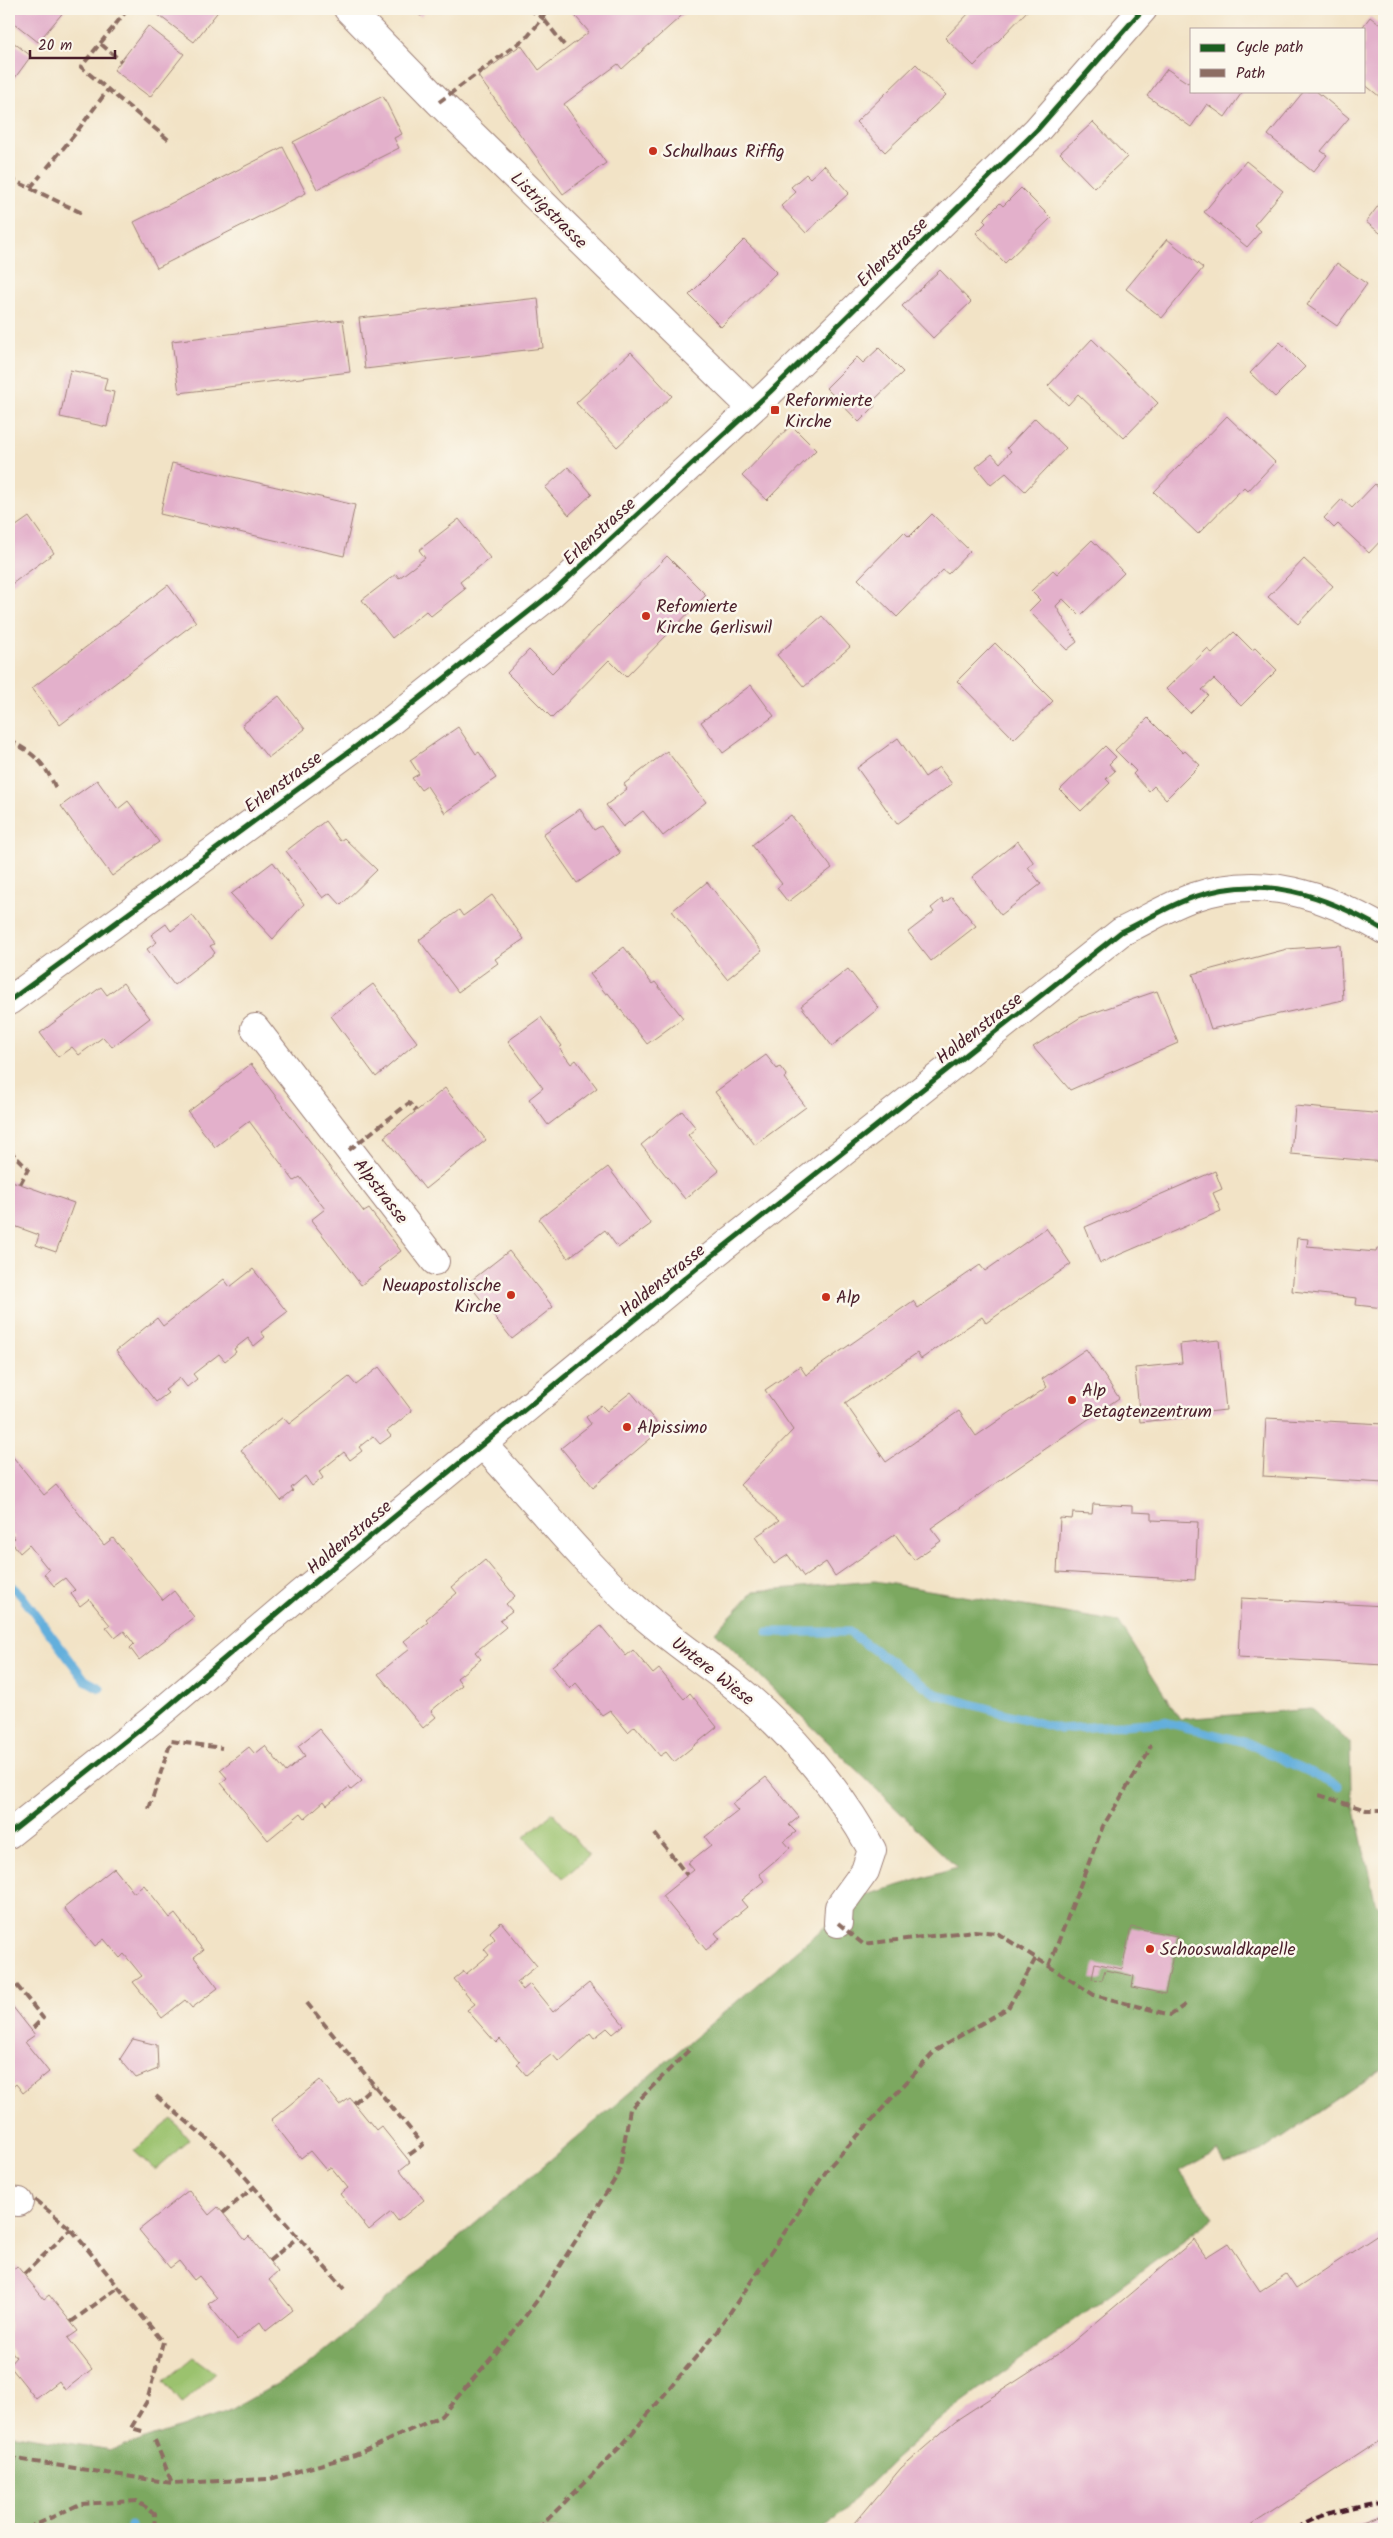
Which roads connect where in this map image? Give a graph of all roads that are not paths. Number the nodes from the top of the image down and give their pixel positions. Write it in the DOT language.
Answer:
graph roads {
  1 [pos="348,9"];
  2 [pos="1143,9"];
  3 [pos="752,408"];
  4 [pos="1384,930"];
  5 [pos="9,1001"];
  6 [pos="255,1028"];
  7 [pos="435,1261"];
  8 [pos="482,1444"];
  9 [pos="9,1834"];
  10 [pos="838,1922"];
  1 -- 3 [label="street, Listrigstrasse"];
  2 -- 3 [label="street, Erlenstrasse"];
  3 -- 5 [label="street, Erlenstrasse"];
  4 -- 8 [label="street, Haldenstrasse"];
  6 -- 7 [label="street, Alpstrasse"];
  8 -- 9 [label="street, Haldenstrasse"];
  8 -- 10 [label="street, Untere Wiese"];
}
